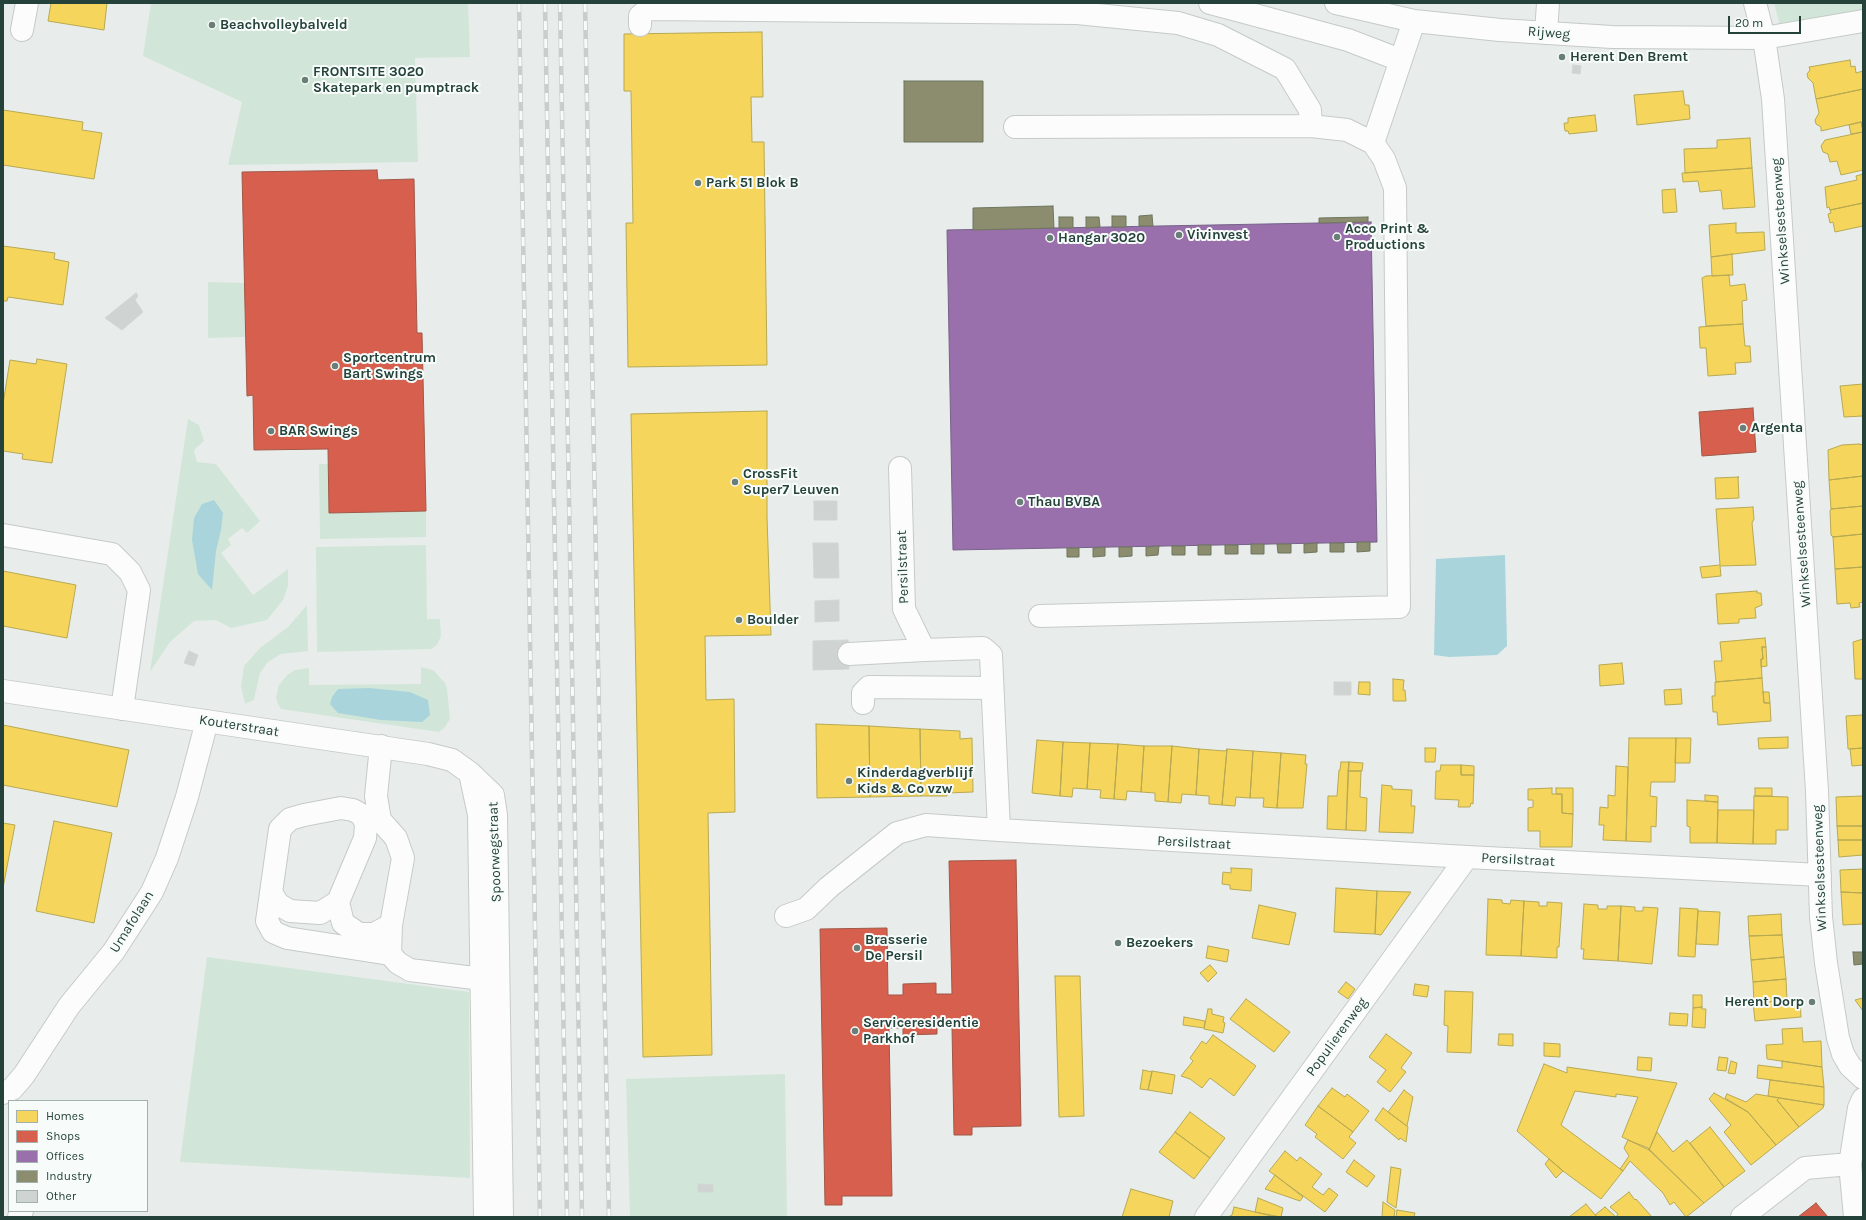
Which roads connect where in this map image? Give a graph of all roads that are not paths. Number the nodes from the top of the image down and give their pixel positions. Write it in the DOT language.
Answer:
graph roads {
  1 [pos="27,3"];
  2 [pos="1210,3"];
  3 [pos="1336,3"];
  4 [pos="1548,3"];
  5 [pos="1756,3"];
  6 [pos="1414,21"];
  7 [pos="1863,21"];
  8 [pos="640,25"];
  9 [pos="22,30"];
  10 [pos="1546,33"];
  11 [pos="1764,38"];
  12 [pos="1400,60"];
  13 [pos="1311,126"];
  14 [pos="1015,127"];
  15 [pos="1379,151"];
  16 [pos="900,468"];
  17 [pos="3,535"];
  18 [pos="1040,616"];
  19 [pos="924,650"];
  20 [pos="849,654"];
  21 [pos="992,688"];
  22 [pos="3,691"];
  23 [pos="863,703"];
  24 [pos="122,709"];
  25 [pos="207,721"];
  26 [pos="381,746"];
  27 [pos="470,773"];
  28 [pos="999,830"];
  29 [pos="1468,858"];
  30 [pos="1820,875"];
  31 [pos="271,892"];
  32 [pos="338,902"];
  33 [pos="786,916"];
  34 [pos="391,925"];
  35 [pos="390,954"];
  36 [pos="490,975"];
  37 [pos="1863,1078"];
  38 [pos="10,1094"];
  39 [pos="1863,1099"];
  40 [pos="1850,1164"];
  41 [pos="485,1217"];
  42 [pos="502,1217"];
  43 [pos="1206,1217"];
  44 [pos="1742,1217"];
  45 [pos="1855,1217"];
  1 -- 9 [label="street"];
  2 -- 12 [label="street"];
  3 -- 6 [label="street, Rijweg"];
  4 -- 10 [label="street"];
  5 -- 11 [label="street, Winkselsesteenweg"];
  6 -- 10 [label="street, Rijweg"];
  6 -- 12 [label="street"];
  7 -- 11 [label="street, Rijweg"];
  8 -- 13 [label="street"];
  10 -- 11 [label="street, Rijweg"];
  11 -- 30 [label="street, Winkselsesteenweg"];
  12 -- 15 [label="street"];
  13 -- 14 [label="street"];
  13 -- 15 [label="street"];
  15 -- 18 [label="street"];
  16 -- 19 [label="street, Persilstraat"];
  17 -- 24 [label="street"];
  19 -- 20 [label="street"];
  19 -- 21 [label="street"];
  21 -- 23 [label="street"];
  21 -- 28 [label="street"];
  22 -- 24 [label="street, Kouterstraat"];
  24 -- 25 [label="street, Kouterstraat"];
  25 -- 26 [label="street, Kouterstraat"];
  25 -- 38 [label="street, Umafolaan"];
  26 -- 27 [label="street, Kouterstraat"];
  26 -- 34 [label="street"];
  27 -- 36 [label="street, Spoorwegstraat"];
  28 -- 29 [label="street, Persilstraat"];
  28 -- 33 [label="street, Persilstraat"];
  29 -- 30 [label="street, Persilstraat"];
  29 -- 43 [label="street, Populierenweg"];
  30 -- 37 [label="street, Winkselsesteenweg"];
  31 -- 32 [label="street"];
  31 -- 32 [label="street"];
  31 -- 35 [label="street"];
  32 -- 34 [label="street"];
  34 -- 35 [label="street"];
  35 -- 36 [label="street"];
  36 -- 41 [label="street, Spoorwegstraat"];
  36 -- 42 [label="street, Spoorwegstraat"];
  39 -- 40 [label="street"];
  40 -- 44 [label="street"];
  40 -- 45 [label="street"];
}
